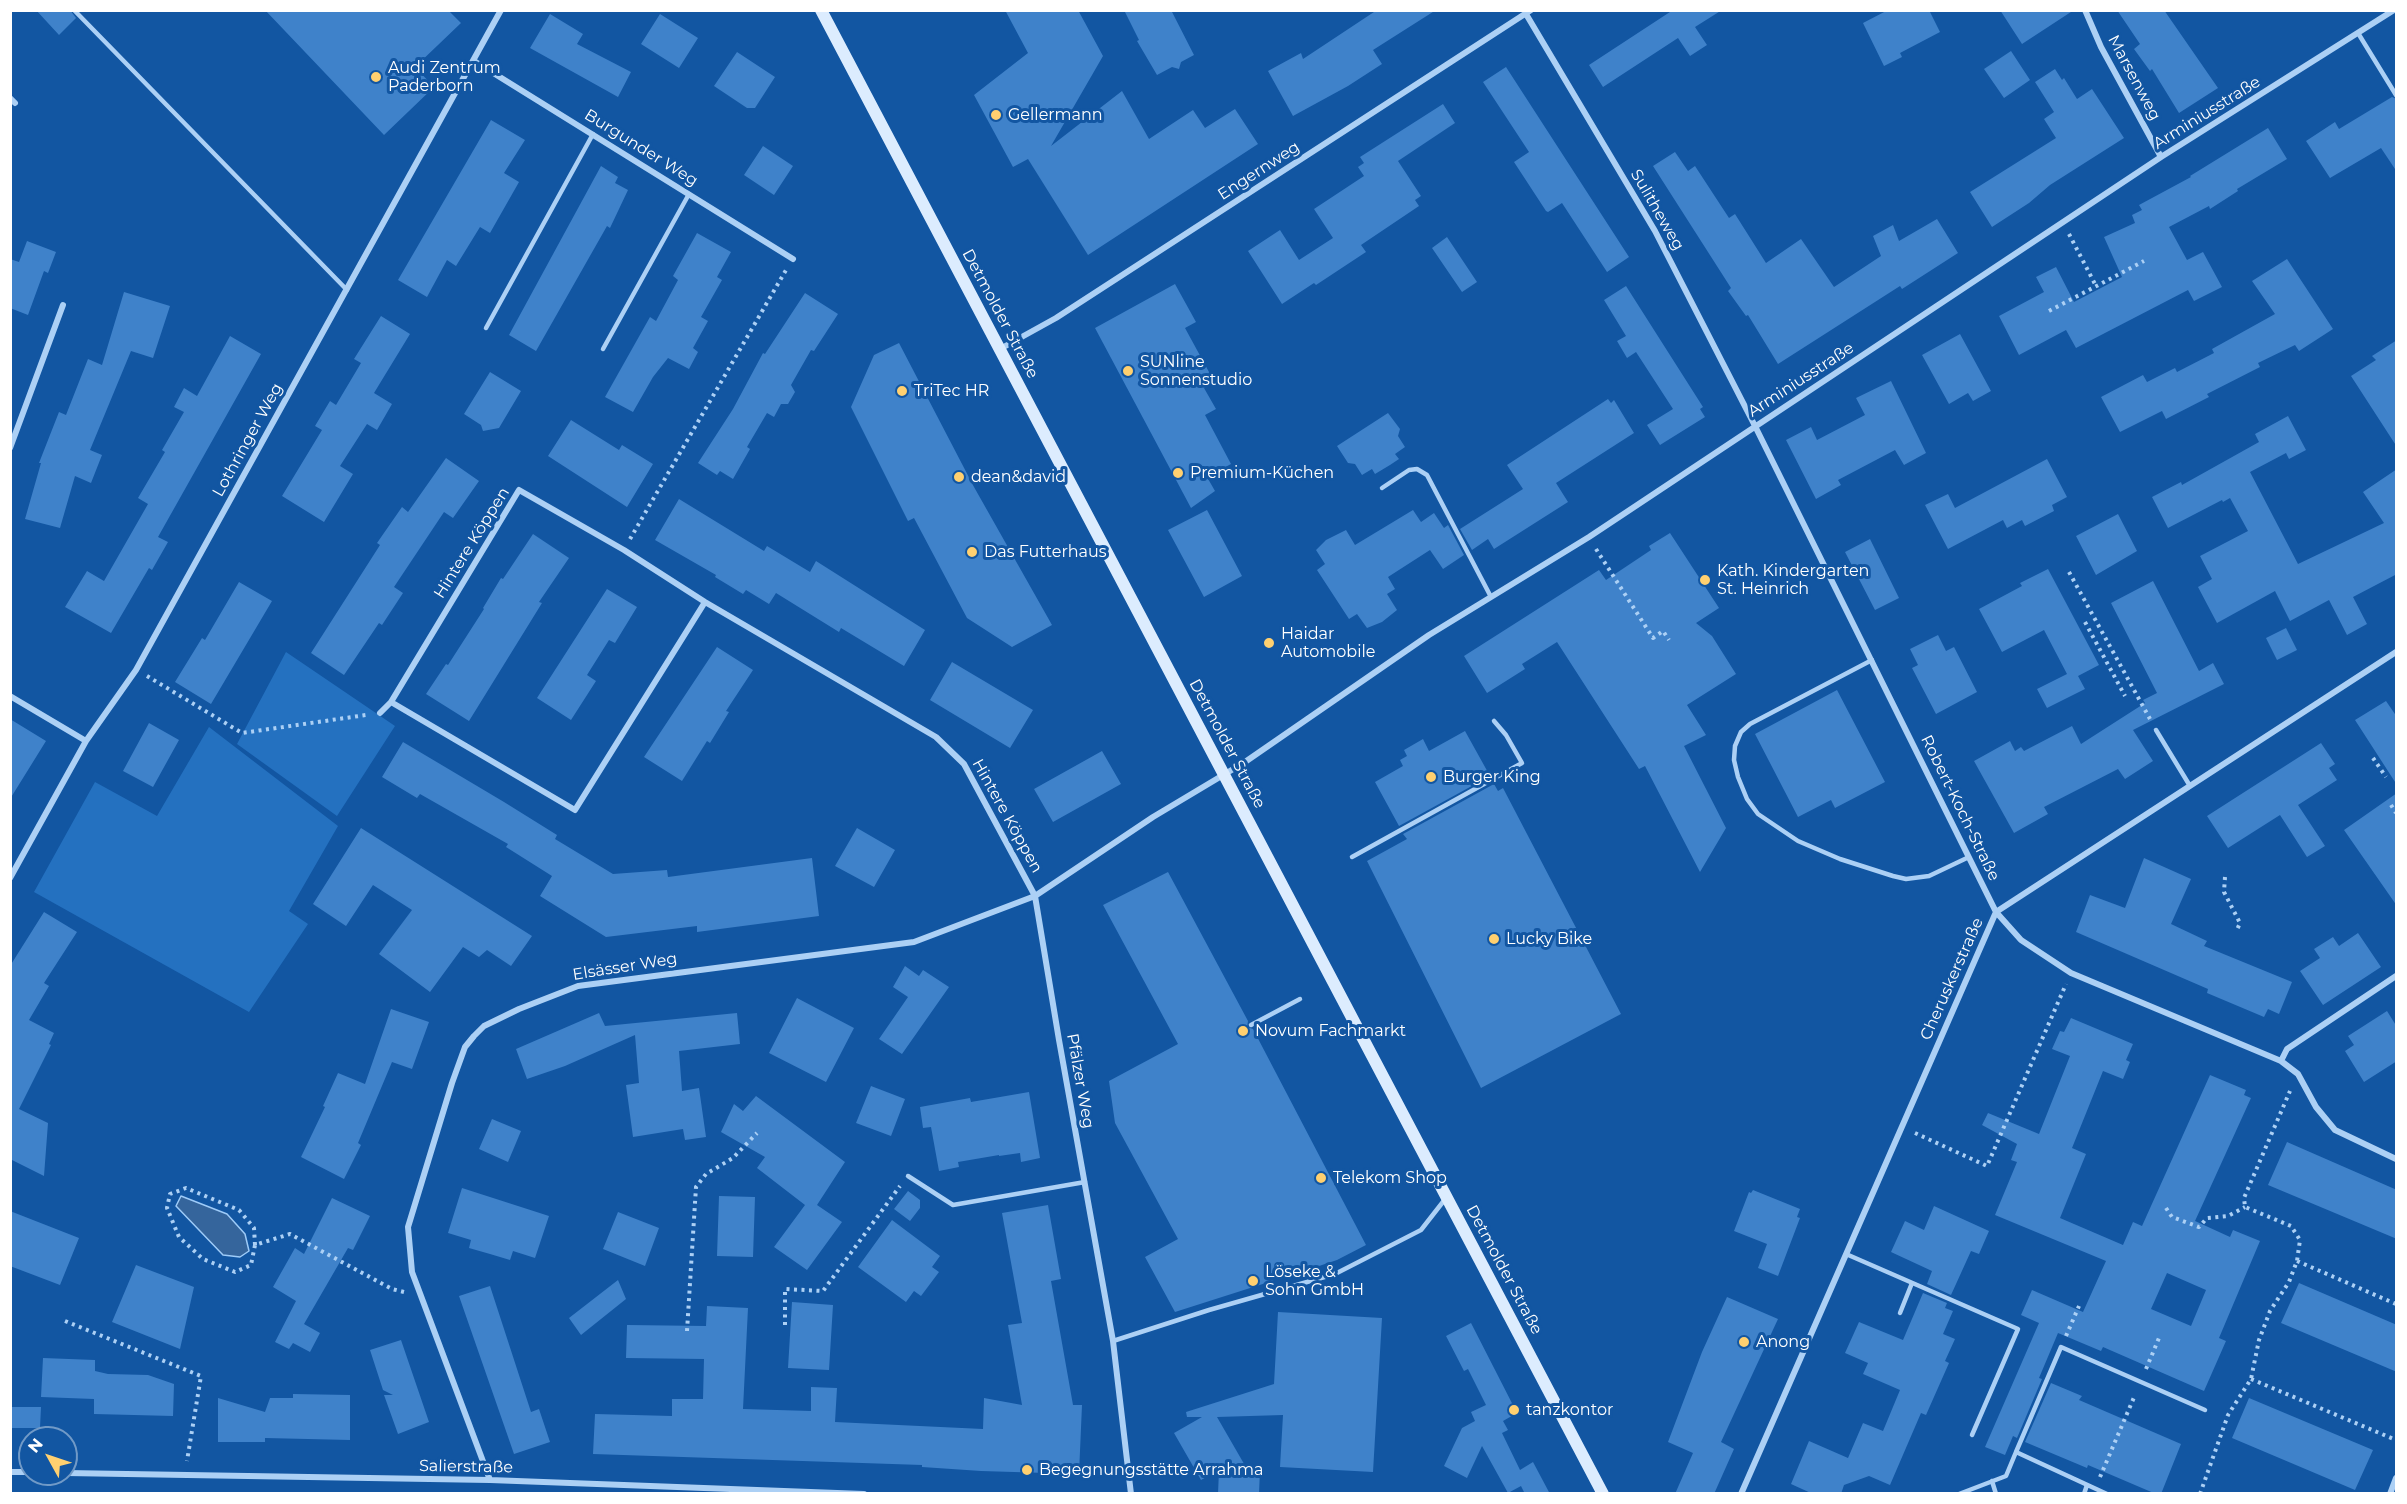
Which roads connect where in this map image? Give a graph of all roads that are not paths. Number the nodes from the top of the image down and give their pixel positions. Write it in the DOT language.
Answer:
graph roads {
  1 [pos="74,10"];
  2 [pos="501,10"];
  3 [pos="821,10"];
  4 [pos="2085,10"];
  5 [pos="2394,10"];
  6 [pos="1528,12"];
  7 [pos="2358,33"];
  8 [pos="474,61"];
  9 [pos="2397,95"];
  10 [pos="593,134"];
  11 [pos="2162,157"];
  12 [pos="689,194"];
  13 [pos="793,259"];
  14 [pos="347,290"];
  15 [pos="63,305"];
  16 [pos="486,328"];
  17 [pos="603,349"];
  18 [pos="1000,349"];
  19 [pos="1755,426"];
  20 [pos="10,448"];
  21 [pos="1382,488"];
  22 [pos="1491,597"];
  23 [pos="705,602"];
  24 [pos="2397,652"];
  25 [pos="1872,660"];
  26 [pos="10,696"];
  27 [pos="391,702"];
  28 [pos="380,713"];
  29 [pos="1494,721"];
  30 [pos="2156,730"];
  31 [pos="86,741"];
  32 [pos="1224,774"];
  33 [pos="2190,786"];
  34 [pos="1353,857"];
  35 [pos="1969,857"];
  36 [pos="10,878"];
  37 [pos="1035,896"];
  38 [pos="1996,912"];
  39 [pos="2397,976"];
  40 [pos="1300,999"];
  41 [pos="1251,1025"];
  42 [pos="2281,1060"];
  43 [pos="2397,1159"];
  44 [pos="908,1176"];
  45 [pos="1085,1182"];
  46 [pos="1447,1197"];
  47 [pos="1845,1253"];
  48 [pos="1912,1283"];
  49 [pos="1900,1313"];
  50 [pos="1113,1341"];
  51 [pos="2205,1410"];
  52 [pos="1972,1435"];
  53 [pos="2016,1452"];
  54 [pos="78,1473"];
  55 [pos="2397,1478"];
  56 [pos="490,1480"];
  57 [pos="1992,1481"];
  58 [pos="2087,1485"];
  59 [pos="864,1494"];
  60 [pos="1131,1494"];
  61 [pos="1603,1494"];
  62 [pos="1741,1494"];
  63 [pos="1959,1494"];
  64 [pos="1996,1494"];
  65 [pos="2084,1494"];
  66 [pos="2107,1494"];
  67 [pos="2390,1494"];
  1 -- 14 [label="lane"];
  2 -- 8 [label="street, Lothringer Weg"];
  3 -- 18 [label="main road, Detmolder Straße"];
  4 -- 11 [label="street, Marsenweg"];
  5 -- 7 [label="street, Arminiusstraße"];
  6 -- 18 [label="street, Engernweg"];
  6 -- 19 [label="street, Sulitheweg"];
  7 -- 9 [label="lane"];
  7 -- 11 [label="street, Arminiusstraße"];
  8 -- 10 [label="street, Burgunder Weg"];
  8 -- 14 [label="street, Lothringer Weg"];
  10 -- 12 [label="street, Burgunder Weg"];
  10 -- 16 [label="lane"];
  11 -- 19 [label="street, Arminiusstraße"];
  12 -- 13 [label="street, Burgunder Weg"];
  12 -- 17 [label="lane"];
  14 -- 31 [label="street, Lothringer Weg"];
  15 -- 20 [label="street"];
  18 -- 32 [label="main road, Detmolder Straße"];
  19 -- 22 [label="street, Arminiusstraße"];
  19 -- 25 [label="street, Robert-Koch-Straße"];
  21 -- 22 [label="lane"];
  22 -- 32 [label="street, Arminiusstraße"];
  23 -- 27 [label="street"];
  23 -- 27 [label="street, Hintere Köppen"];
  23 -- 37 [label="street, Hintere Köppen"];
  24 -- 33 [label="street, Cheruskerstraße"];
  25 -- 35 [label="street, Robert-Koch-Straße"];
  25 -- 35 [label="lane"];
  26 -- 31 [label="street"];
  27 -- 28 [label="street, Hintere Köppen"];
  29 -- 34 [label="lane"];
  30 -- 33 [label="lane"];
  31 -- 36 [label="street, Lothringer Weg"];
  32 -- 37 [label="street"];
  32 -- 46 [label="main road, Detmolder Straße"];
  33 -- 38 [label="street, Cheruskerstraße"];
  35 -- 38 [label="street, Robert-Koch-Straße"];
  37 -- 45 [label="street, Pfälzer Weg"];
  37 -- 56 [label="street, Elsässer Weg"];
  38 -- 42 [label="street, Robert-Koch-Straße"];
  38 -- 47 [label="street, Cheruskerstraße"];
  39 -- 42 [label="street"];
  40 -- 41 [label="lane"];
  42 -- 43 [label="street, Robert-Koch-Straße"];
  44 -- 45 [label="lane"];
  45 -- 50 [label="street, Pfälzer Weg"];
  46 -- 50 [label="lane"];
  46 -- 61 [label="main road, Detmolder Straße"];
  47 -- 48 [label="lane"];
  47 -- 62 [label="street, Cheruskerstraße"];
  48 -- 49 [label="lane"];
  48 -- 52 [label="lane"];
  50 -- 60 [label="street, Pfälzer Weg"];
  51 -- 53 [label="lane"];
  53 -- 57 [label="lane"];
  53 -- 58 [label="lane"];
  54 -- 56 [label="street, Salierstraße"];
  55 -- 67 [label="street"];
  56 -- 59 [label="street, Salierstraße"];
  57 -- 63 [label="lane"];
  57 -- 64 [label="lane"];
  58 -- 65 [label="lane"];
  58 -- 66 [label="lane"];
}
